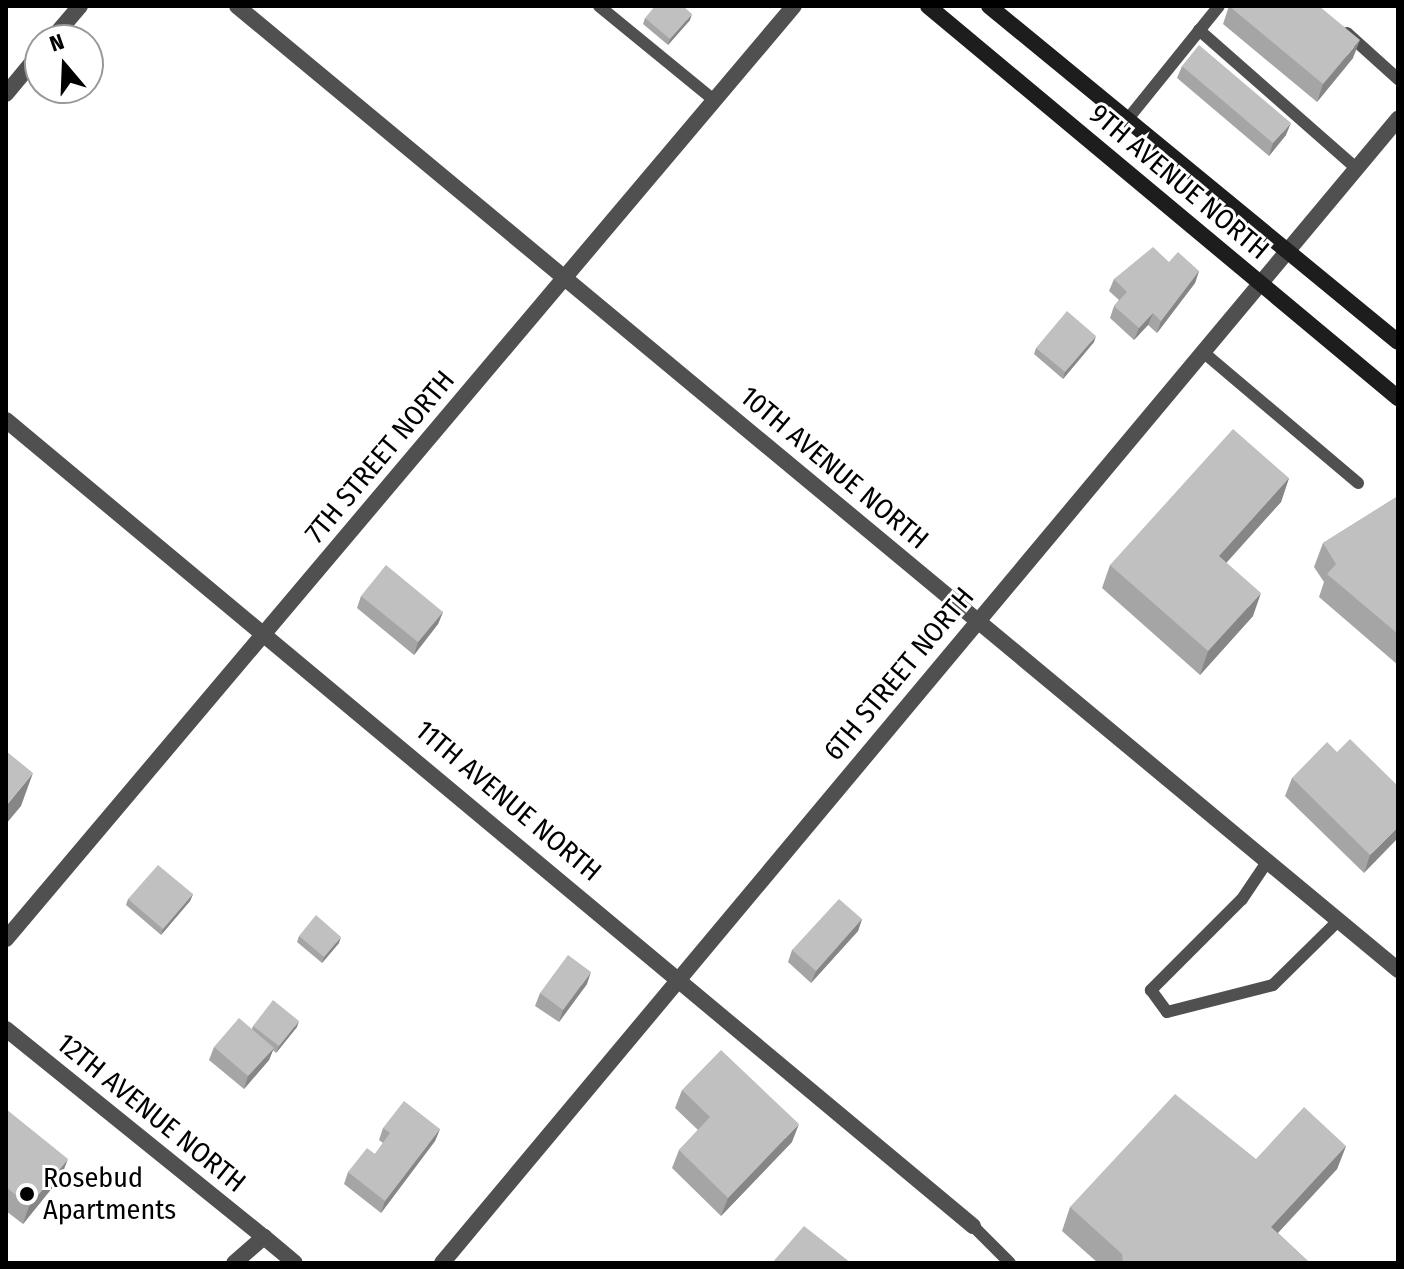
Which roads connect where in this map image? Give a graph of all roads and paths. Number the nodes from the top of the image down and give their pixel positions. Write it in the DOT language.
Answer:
graph roads {
  1 [pos="80,6"];
  2 [pos="237,6"];
  3 [pos="599,6"];
  4 [pos="794,6"];
  5 [pos="928,6"];
  6 [pos="989,6"];
  7 [pos="1219,6"];
  8 [pos="65,24"];
  9 [pos="1339,25"];
  10 [pos="1199,30"];
  11 [pos="24,72"];
  12 [pos="1398,79"];
  13 [pos="6,94"];
  14 [pos="714,100"];
  15 [pos="1398,119"];
  16 [pos="1127,120"];
  17 [pos="1356,168"];
  18 [pos="1286,251"];
  19 [pos="564,278"];
  20 [pos="1259,283"];
  21 [pos="1398,342"];
  22 [pos="1203,352"];
  23 [pos="1398,398"];
  24 [pos="6,420"];
  25 [pos="1358,483"];
  26 [pos="977,621"];
  27 [pos="265,635"];
  28 [pos="1267,862"];
  29 [pos="1339,920"];
  30 [pos="6,939"];
  31 [pos="1398,970"];
  32 [pos="679,976"];
  33 [pos="6,1029"];
  34 [pos="973,1226"];
  35 [pos="264,1237"];
  36 [pos="234,1263"];
  37 [pos="295,1263"];
  38 [pos="442,1263"];
  39 [pos="1010,1263"];
  1 -- 8 [label="street"];
  2 -- 19 [label="street, 10TH AVENUE NORTH"];
  3 -- 14 [label="lane"];
  4 -- 14 [label="street, 7TH STREET NORTH"];
  5 -- 20 [label="main road, 9TH AVENUE NORTH"];
  6 -- 16 [label="main road, 9TH AVENUE NORTH"];
  7 -- 10 [label="lane"];
  9 -- 12 [label="lane"];
  10 -- 16 [label="lane"];
  10 -- 17 [label="lane"];
  11 -- 13 [label="street"];
  14 -- 19 [label="street, 7TH STREET NORTH"];
  15 -- 17 [label="street, 6TH STREET NORTH"];
  16 -- 18 [label="main road, 9TH AVENUE NORTH"];
  17 -- 18 [label="street, 6TH STREET NORTH"];
  18 -- 20 [label="street, 6TH STREET NORTH"];
  18 -- 21 [label="main road, 9TH AVENUE NORTH"];
  19 -- 26 [label="street, 10TH AVENUE NORTH"];
  19 -- 27 [label="street, 7TH STREET NORTH"];
  20 -- 22 [label="street, 6TH STREET NORTH"];
  20 -- 23 [label="main road, 9TH AVENUE NORTH"];
  22 -- 25 [label="lane"];
  22 -- 26 [label="street, 6TH STREET NORTH"];
  24 -- 27 [label="street, 11TH AVENUE NORTH"];
  26 -- 28 [label="street, 10TH AVENUE NORTH"];
  26 -- 32 [label="street, 6TH STREET NORTH"];
  27 -- 30 [label="street, 7TH STREET NORTH"];
  27 -- 32 [label="street, 11TH AVENUE NORTH"];
  28 -- 29 [label="street, 10TH AVENUE NORTH"];
  28 -- 29 [label="lane"];
  29 -- 31 [label="street, 10TH AVENUE NORTH"];
  32 -- 34 [label="street, 11TH AVENUE NORTH"];
  32 -- 38 [label="street, 6TH STREET NORTH"];
  33 -- 35 [label="street, 12TH AVENUE NORTH"];
  34 -- 39 [label="lane"];
  35 -- 36 [label="street"];
  35 -- 37 [label="street"];
}
